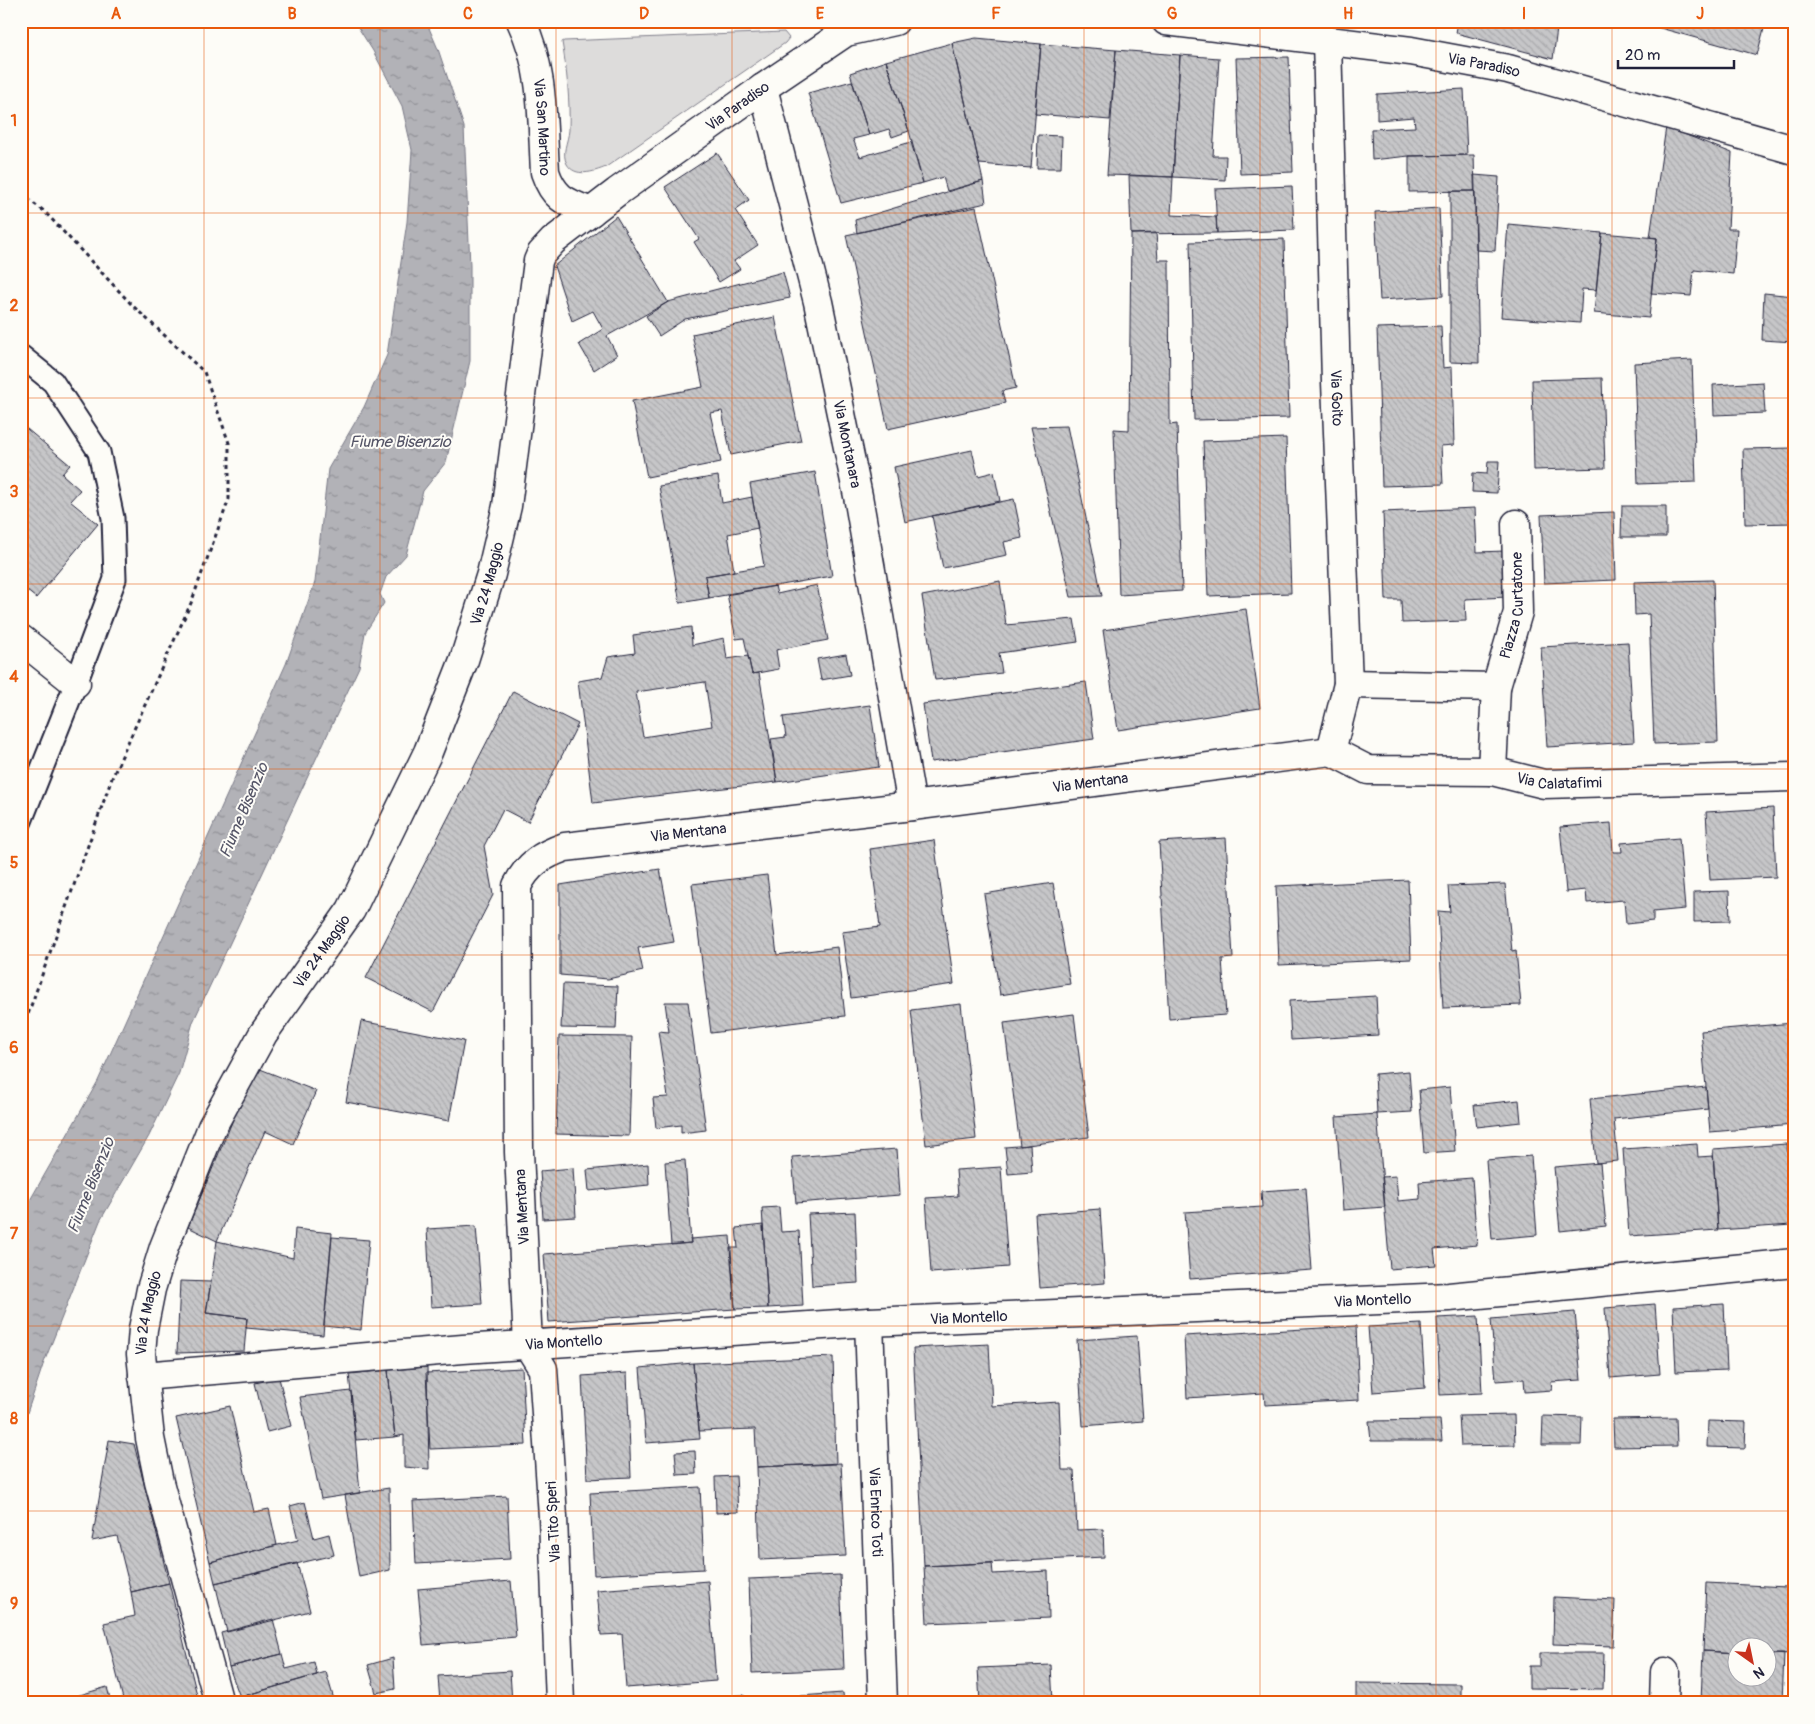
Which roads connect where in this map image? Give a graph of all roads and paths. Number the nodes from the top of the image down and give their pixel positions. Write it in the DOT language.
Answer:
graph roads {
  1 [pos="521,21"];
  2 [pos="895,21"];
  3 [pos="1166,21"];
  4 [pos="843,27"];
  5 [pos="1327,40"];
  6 [pos="763,88"];
  7 [pos="1794,150"];
  8 [pos="591,212"];
  9 [pos="21,356"];
  10 [pos="1516,524"];
  11 [pos="21,639"];
  12 [pos="76,683"];
  13 [pos="1348,684"];
  14 [pos="1496,686"];
  15 [pos="1331,751"];
  16 [pos="1492,771"];
  17 [pos="1794,777"];
  18 [pos="912,806"];
  19 [pos="21,821"];
  20 [pos="1794,1263"];
  21 [pos="869,1322"];
  22 [pos="528,1345"];
  23 [pos="143,1376"];
  24 [pos="1665,1672"];
  25 [pos="218,1703"];
  26 [pos="560,1703"];
  27 [pos="883,1703"];
  28 [pos="1664,1703"];
  1 -- 8 [label="street, Via San Martino"];
  2 -- 4 [label="street, Via Paradiso"];
  3 -- 5 [label="street, Via Paradiso"];
  4 -- 6 [label="street, Via Paradiso"];
  5 -- 7 [label="street, Via Paradiso"];
  5 -- 13 [label="street, Via Goito"];
  6 -- 8 [label="street, Via Paradiso"];
  6 -- 18 [label="street, Via Montanara"];
  8 -- 23 [label="street, Via 24 Maggio"];
  9 -- 12 [label="lane"];
  10 -- 14 [label="street, Piazza Curtatone"];
  11 -- 12 [label="street"];
  12 -- 19 [label="lane"];
  13 -- 14 [label="street"];
  13 -- 15 [label="street, Via Goito"];
  14 -- 16 [label="street, Piazza Curtatone"];
  15 -- 16 [label="street, Via Calatafimi"];
  15 -- 18 [label="street, Via Mentana"];
  16 -- 17 [label="street, Via Calatafimi"];
  18 -- 22 [label="street, Via Mentana"];
  20 -- 21 [label="street, Via Montello"];
  21 -- 22 [label="street, Via Montello"];
  21 -- 27 [label="street, Via Enrico Toti"];
  22 -- 23 [label="street, Via Montello"];
  22 -- 26 [label="street, Via Tito Speri"];
  23 -- 25 [label="street, Via 24 Maggio"];
  24 -- 28 [label="street"];
}
